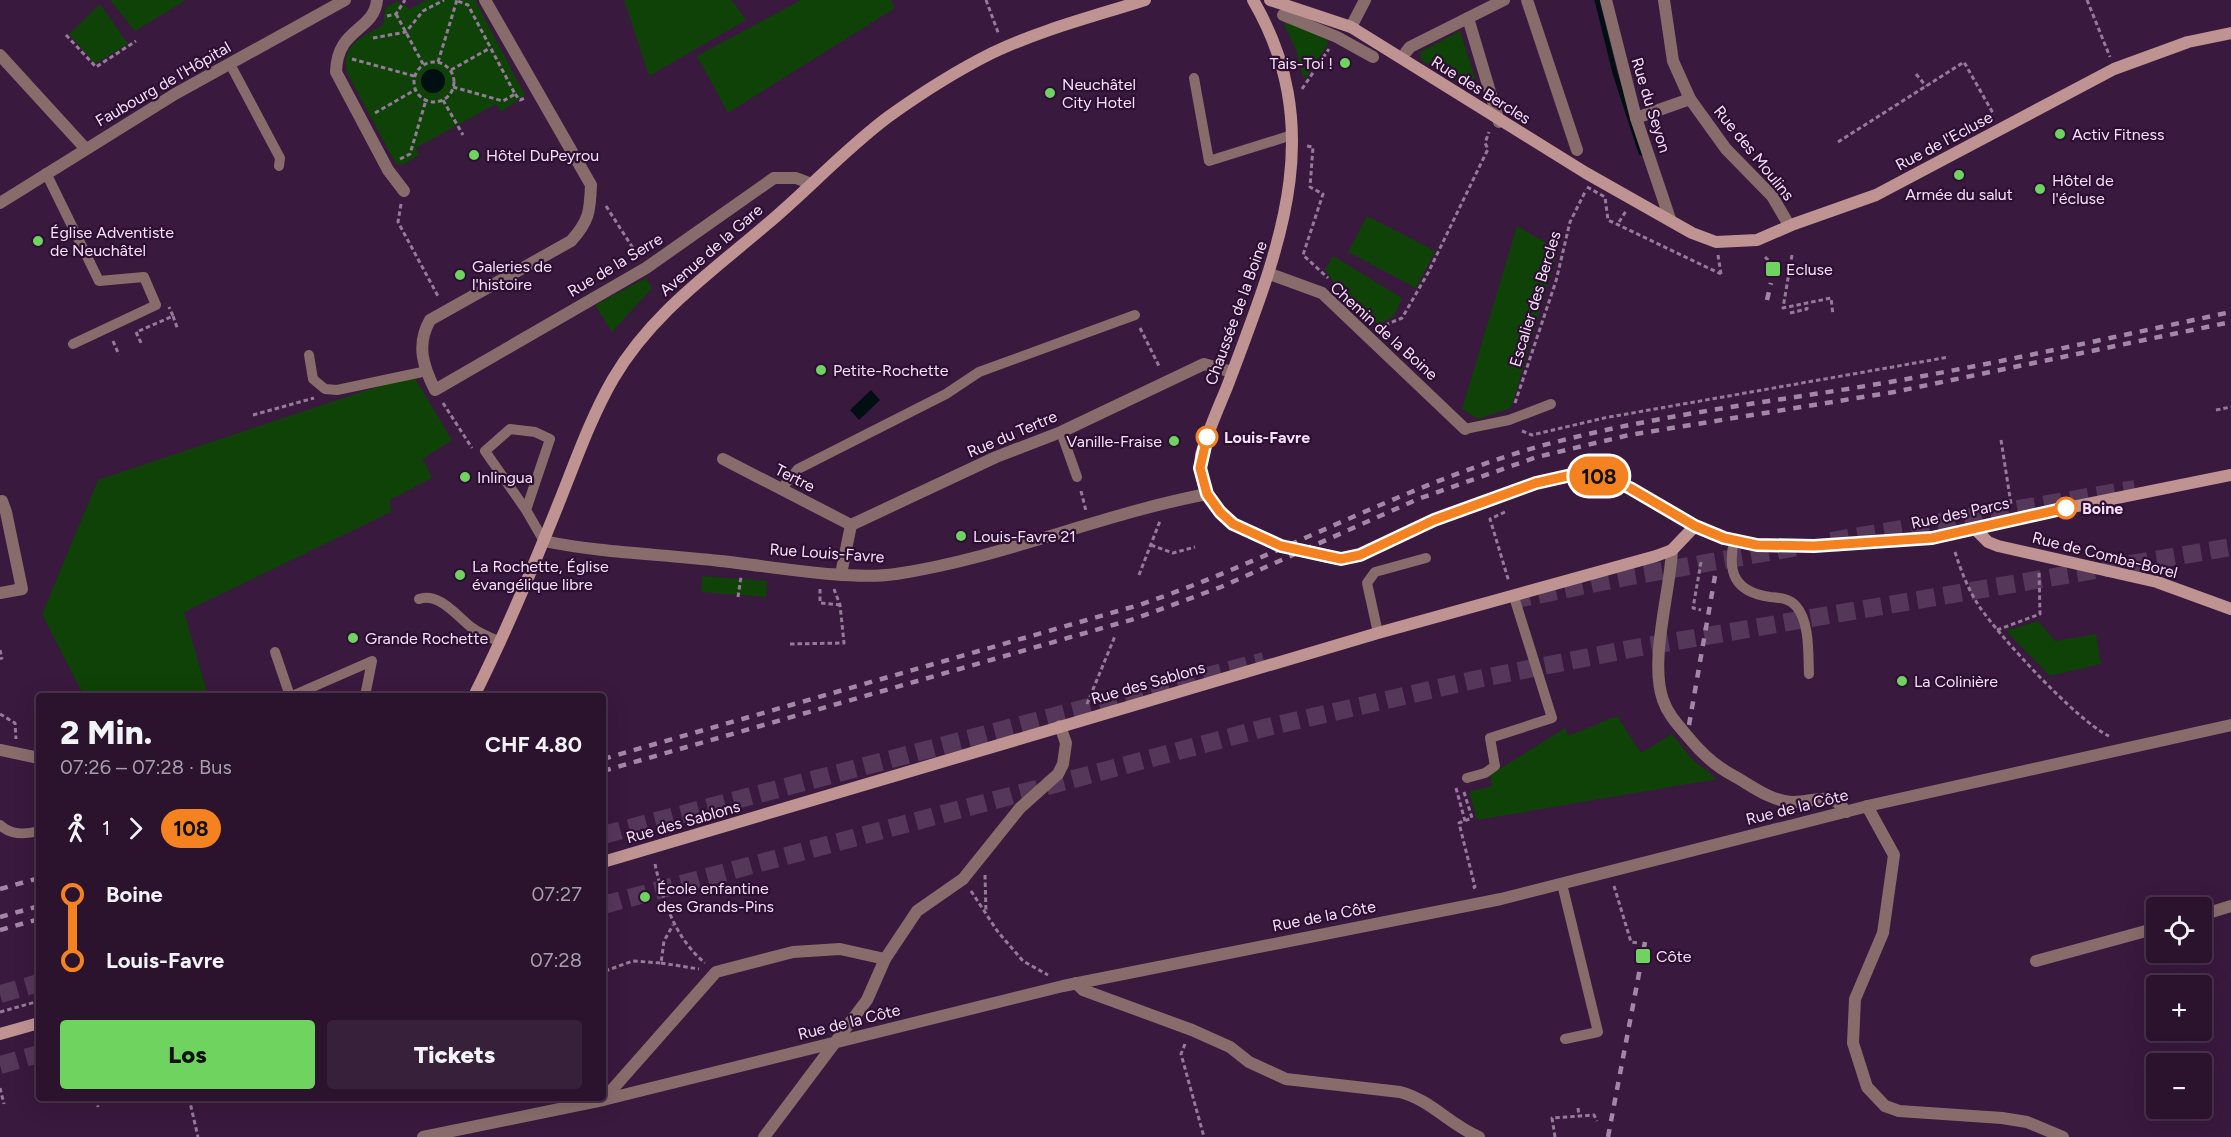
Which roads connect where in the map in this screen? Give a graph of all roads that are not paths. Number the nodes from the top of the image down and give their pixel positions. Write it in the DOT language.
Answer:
graph roads {
  1 [pos="376,0"];
  2 [pos="485,0"];
  3 [pos="1145,0"];
  4 [pos="1253,0"];
  5 [pos="1270,0"];
  6 [pos="1365,0"];
  7 [pos="1504,0"];
  8 [pos="1527,0"];
  9 [pos="1606,0"];
  10 [pos="1664,0"];
  11 [pos="342,1"];
  12 [pos="1283,15"];
  13 [pos="1468,18"];
  14 [pos="1351,27"];
  15 [pos="2231,33"];
  16 [pos="1408,50"];
  17 [pos="0,55"];
  18 [pos="1373,57"];
  19 [pos="230,64"];
  20 [pos="1194,78"];
  21 [pos="1690,99"];
  22 [pos="1636,118"];
  23 [pos="1495,124"];
  24 [pos="1292,135"];
  25 [pos="85,148"];
  26 [pos="1577,150"];
  27 [pos="279,166"];
  28 [pos="46,173"];
  29 [pos="809,183"];
  30 [pos="404,191"];
  31 [pos="0,202"];
  32 [pos="1670,219"];
  33 [pos="1790,225"];
  34 [pos="1270,274"];
  35 [pos="1135,315"];
  36 [pos="73,344"];
  37 [pos="309,354"];
  38 [pos="427,370"];
  39 [pos="1232,372"];
  40 [pos="1551,404"];
  41 [pos="1465,429"];
  42 [pos="1061,432"];
  43 [pos="723,459"];
  44 [pos="2231,474"];
  45 [pos="1077,477"];
  46 [pos="781,489"];
  47 [pos="1207,494"];
  48 [pos="2,501"];
  49 [pos="526,510"];
  50 [pos="1233,524"];
  51 [pos="851,525"];
  52 [pos="1695,526"];
  53 [pos="1975,529"];
  54 [pos="1734,540"];
  55 [pos="544,542"];
  56 [pos="1672,550"];
  57 [pos="1323,556"];
  58 [pos="1426,558"];
  59 [pos="835,574"];
  60 [pos="0,593"];
  61 [pos="1514,597"];
  62 [pos="419,599"];
  63 [pos="2231,609"];
  64 [pos="1378,633"];
  65 [pos="501,642"];
  66 [pos="276,652"];
  67 [pos="1809,674"];
  68 [pos="290,693"];
  69 [pos="298,693"];
  70 [pos="366,693"];
  71 [pos="476,693"];
  72 [pos="2231,725"];
  73 [pos="1060,726"];
  74 [pos="0,750"];
  75 [pos="36,757"];
  76 [pos="1467,778"];
  77 [pos="1867,806"];
  78 [pos="1846,812"];
  79 [pos="0,825"];
  80 [pos="36,831"];
  81 [pos="606,861"];
  82 [pos="1562,884"];
  83 [pos="2231,906"];
  84 [pos="2212,912"];
  85 [pos="2146,931"];
  86 [pos="885,959"];
  87 [pos="2036,961"];
  88 [pos="1076,983"];
  89 [pos="36,1024"];
  90 [pos="0,1034"];
  91 [pos="1565,1039"];
  92 [pos="834,1043"];
  93 [pos="606,1097"];
  94 [pos="606,1099"];
  95 [pos="599,1101"];
  96 [pos="465,1133"];
  97 [pos="423,1137"];
  98 [pos="764,1137"];
  99 [pos="1479,1137"];
  100 [pos="2063,1137"];
  1 -- 30 [label="street"];
  2 -- 38 [label="street"];
  3 -- 29 [label="main road, Avenue de la Gare"];
  4 -- 24 [label="main road, Chaussée de la Boine"];
  5 -- 14 [label="main road, Rue des Bercles"];
  6 -- 14 [label="street"];
  7 -- 13 [label="street"];
  8 -- 26 [label="street"];
  9 -- 22 [label="street, Rue du Seyon"];
  10 -- 21 [label="street, Rue des Moulins"];
  11 -- 19 [label="street, Faubourg de l'Hôpital"];
  12 -- 18 [label="street"];
  13 -- 16 [label="street"];
  13 -- 23 [label="street"];
  14 -- 23 [label="main road, Rue des Bercles"];
  15 -- 33 [label="main road, Rue de l'Ecluse"];
  17 -- 25 [label="street"];
  19 -- 25 [label="street, Faubourg de l'Hôpital"];
  19 -- 27 [label="lane"];
  20 -- 24 [label="lane"];
  21 -- 22 [label="street"];
  21 -- 33 [label="street, Rue des Moulins"];
  22 -- 32 [label="street, Rue du Seyon"];
  23 -- 32 [label="main road, Rue des Bercles"];
  24 -- 34 [label="main road, Chaussée de la Boine"];
  25 -- 28 [label="street, Faubourg de l'Hôpital"];
  28 -- 31 [label="street, Faubourg de l'Hôpital"];
  28 -- 36 [label="lane"];
  29 -- 38 [label="street, Rue de la Serre"];
  29 -- 55 [label="main road, Avenue de la Gare"];
  32 -- 33 [label="main road, Rue de l'Ecluse"];
  34 -- 39 [label="main road, Chaussée de la Boine"];
  34 -- 41 [label="street, Chemin de la Boine"];
  35 -- 46 [label="lane"];
  37 -- 38 [label="lane"];
  39 -- 42 [label="street, Rue du Tertre"];
  39 -- 47 [label="main road, Chaussée de la Boine"];
  40 -- 41 [label="lane"];
  42 -- 45 [label="lane"];
  42 -- 51 [label="street, Rue du Tertre"];
  43 -- 46 [label="street, Tertre"];
  44 -- 53 [label="main road, Rue des Parcs"];
  46 -- 51 [label="street, Tertre"];
  47 -- 50 [label="main road, Chaussée de la Boine"];
  47 -- 59 [label="street, Rue Louis-Favre"];
  48 -- 60 [label="street"];
  49 -- 49 [label="lane"];
  49 -- 55 [label="lane"];
  51 -- 59 [label="street"];
  52 -- 54 [label="main road, Rue des Parcs"];
  52 -- 56 [label="main road, Rue des Sablons"];
  52 -- 57 [label="main road"];
  53 -- 54 [label="main road, Rue des Parcs"];
  53 -- 63 [label="main road, Rue de Comba-Borel"];
  54 -- 67 [label="lane"];
  55 -- 59 [label="street, Rue Louis-Favre"];
  55 -- 65 [label="main road, Avenue de la Gare"];
  56 -- 61 [label="main road, Rue des Sablons"];
  56 -- 78 [label="street"];
  58 -- 64 [label="lane"];
  61 -- 64 [label="main road, Rue des Sablons"];
  61 -- 76 [label="lane"];
  62 -- 65 [label="lane"];
  64 -- 73 [label="main road, Rue des Sablons"];
  65 -- 71 [label="main road, Avenue de la Gare"];
  66 -- 68 [label="lane"];
  69 -- 70 [label="lane"];
  72 -- 77 [label="street, Rue de la Côte"];
  73 -- 81 [label="main road, Rue des Sablons"];
  73 -- 86 [label="street"];
  74 -- 75 [label="street"];
  77 -- 78 [label="street, Rue de la Côte"];
  77 -- 100 [label="street"];
  78 -- 82 [label="street, Rue de la Côte"];
  79 -- 80 [label="lane"];
  82 -- 88 [label="street, Rue de la Côte"];
  82 -- 91 [label="lane"];
  83 -- 84 [label="street"];
  85 -- 87 [label="street"];
  86 -- 92 [label="street"];
  86 -- 93 [label="street"];
  88 -- 92 [label="street, Rue de la Côte"];
  88 -- 99 [label="street"];
  89 -- 90 [label="main road"];
  92 -- 94 [label="street, Rue de la Côte"];
  92 -- 98 [label="street"];
  95 -- 96 [label="street, Rue de la Côte"];
  96 -- 97 [label="street, Rue de la Côte"];
}
